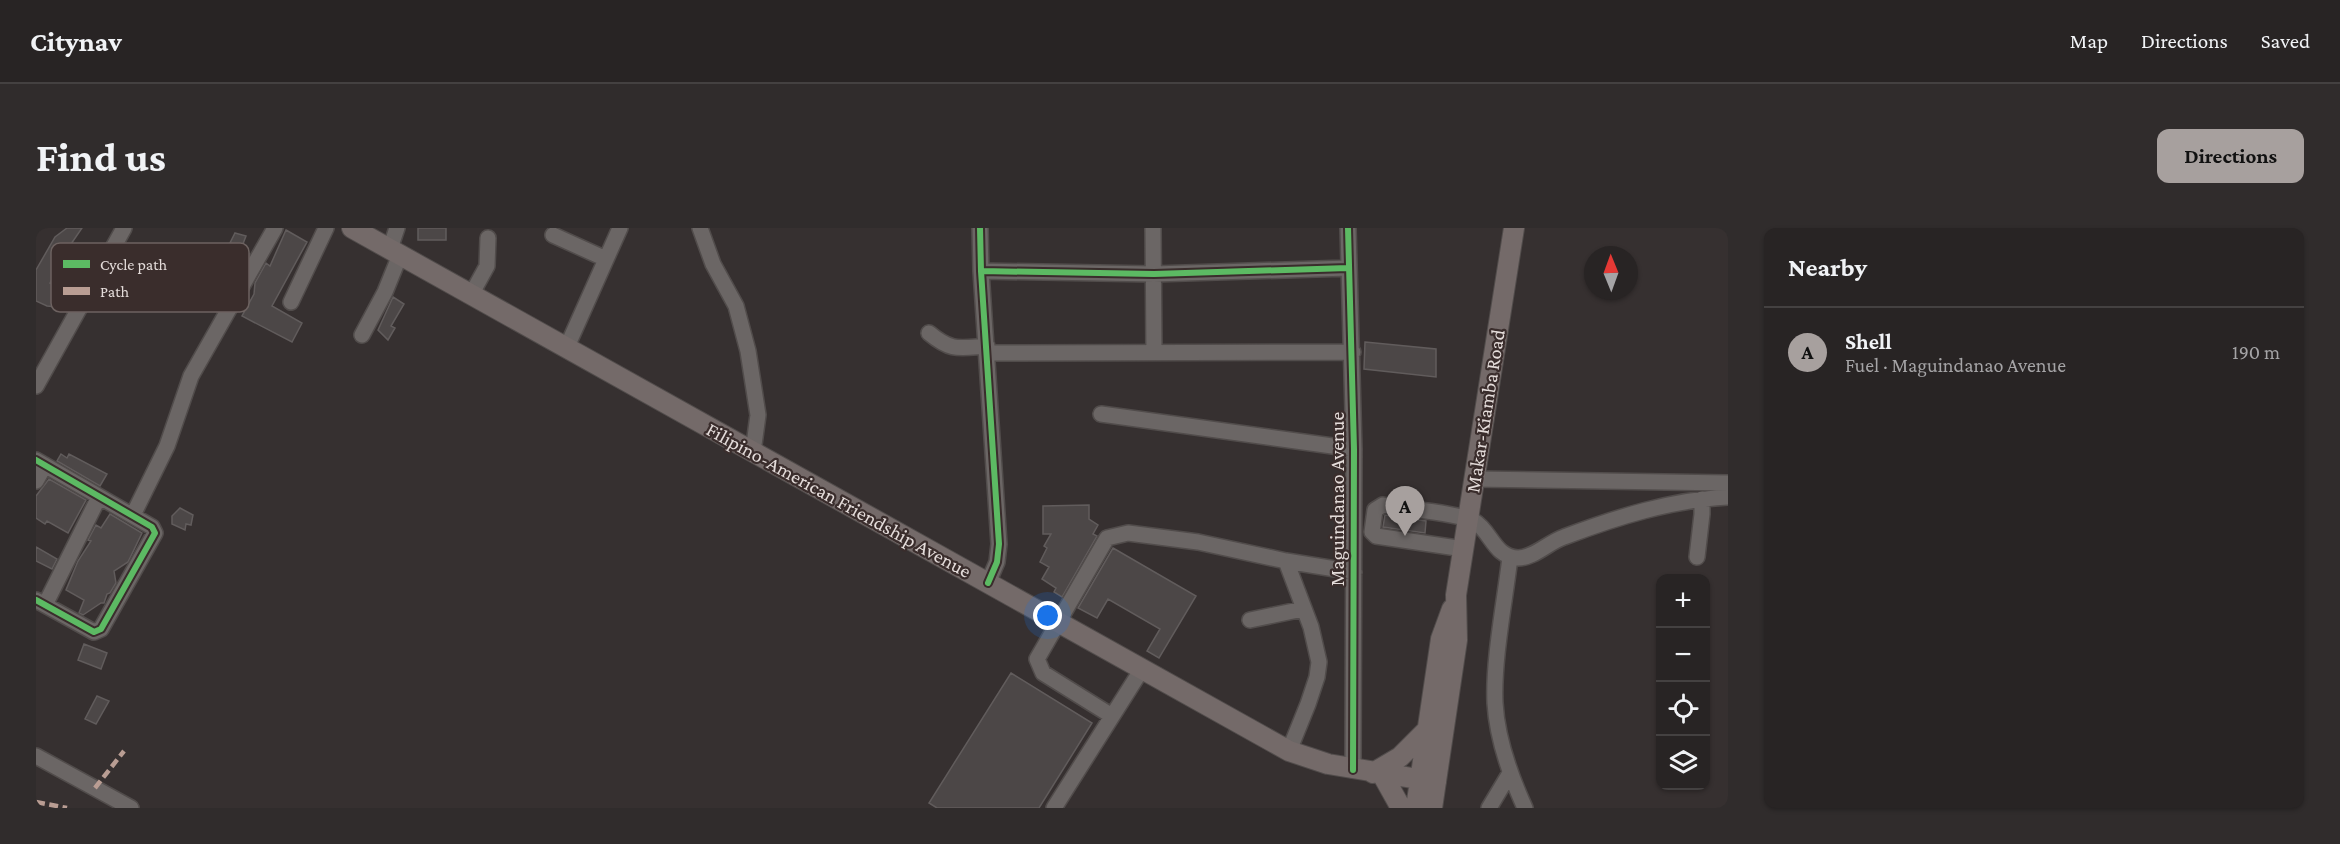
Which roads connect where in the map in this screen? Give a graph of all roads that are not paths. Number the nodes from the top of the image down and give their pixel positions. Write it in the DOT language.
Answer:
graph roads {
  1 [pos="124,228"];
  2 [pos="275,228"];
  3 [pos="326,228"];
  4 [pos="352,228"];
  5 [pos="397,228"];
  6 [pos="620,228"];
  7 [pos="700,228"];
  8 [pos="980,228"];
  9 [pos="1153,228"];
  10 [pos="1348,228"];
  11 [pos="1514,228"];
  12 [pos="553,235"];
  13 [pos="488,238"];
  14 [pos="116,243"];
  15 [pos="395,252"];
  16 [pos="606,258"];
  17 [pos="1348,268"];
  18 [pos="981,271"];
  19 [pos="1154,274"];
  20 [pos="249,275"];
  21 [pos="471,295"];
  22 [pos="291,302"];
  23 [pos="77,312"];
  24 [pos="229,312"];
  25 [pos="929,333"];
  26 [pos="362,335"];
  27 [pos="566,349"];
  28 [pos="987,350"];
  29 [pos="1353,352"];
  30 [pos="1154,353"];
  31 [pos="36,386"];
  32 [pos="1101,414"];
  33 [pos="1354,449"];
  34 [pos="753,452"];
  35 [pos="40,462"];
  36 [pos="1475,479"];
  37 [pos="36,481"];
  38 [pos="1728,483"];
  39 [pos="99,497"];
  40 [pos="1728,497"];
  41 [pos="1702,499"];
  42 [pos="133,515"];
  43 [pos="1468,519"];
  44 [pos="1464,549"];
  45 [pos="1510,556"];
  46 [pos="1697,557"];
  47 [pos="1286,561"];
  48 [pos="1354,572"];
  49 [pos="988,583"];
  50 [pos="1456,595"];
  51 [pos="41,603"];
  52 [pos="1303,609"];
  53 [pos="1250,620"];
  54 [pos="1059,623"];
  55 [pos="1142,669"];
  56 [pos="1112,716"];
  57 [pos="1427,730"];
  58 [pos="1289,751"];
  59 [pos="36,756"];
  60 [pos="1353,770"];
  61 [pos="1378,773"];
  62 [pos="1510,773"];
  63 [pos="1428,781"];
  64 [pos="131,808"];
  65 [pos="1054,808"];
  66 [pos="1401,808"];
  67 [pos="1416,808"];
  68 [pos="1432,808"];
  69 [pos="1489,808"];
  70 [pos="1525,808"];
  1 -- 14 [label="street"];
  2 -- 20 [label="street"];
  3 -- 22 [label="street"];
  4 -- 15 [label="main road, Filipino-American Friendship Avenue"];
  5 -- 15 [label="street"];
  6 -- 16 [label="street"];
  7 -- 34 [label="street"];
  8 -- 18 [label="street"];
  9 -- 19 [label="street"];
  10 -- 17 [label="street, Maguindanao Avenue"];
  11 -- 36 [label="main road, Makar-Kiamba Road"];
  12 -- 16 [label="street"];
  13 -- 21 [label="street"];
  15 -- 21 [label="main road, Filipino-American Friendship Avenue"];
  15 -- 26 [label="street"];
  16 -- 27 [label="street"];
  17 -- 19 [label="street"];
  17 -- 29 [label="street, Maguindanao Avenue"];
  18 -- 19 [label="street"];
  18 -- 28 [label="street"];
  19 -- 30 [label="street"];
  21 -- 27 [label="main road, Filipino-American Friendship Avenue"];
  23 -- 31 [label="street"];
  24 -- 42 [label="street"];
  25 -- 28 [label="street"];
  27 -- 34 [label="main road, Filipino-American Friendship Avenue"];
  28 -- 30 [label="street"];
  28 -- 49 [label="street"];
  29 -- 30 [label="street"];
  29 -- 33 [label="street, Maguindanao Avenue"];
  32 -- 33 [label="street"];
  33 -- 48 [label="street, Maguindanao Avenue"];
  34 -- 49 [label="main road, Filipino-American Friendship Avenue"];
  35 -- 37 [label="street"];
  35 -- 39 [label="street"];
  36 -- 38 [label="street"];
  36 -- 43 [label="main road, Makar-Kiamba Road"];
  39 -- 42 [label="street"];
  39 -- 51 [label="street"];
  40 -- 41 [label="street"];
  41 -- 45 [label="street"];
  41 -- 46 [label="street"];
  42 -- 51 [label="street"];
  43 -- 44 [label="main road, Makar-Kiamba Road"];
  43 -- 44 [label="street"];
  43 -- 45 [label="street"];
  44 -- 50 [label="main road, Makar-Kiamba Road"];
  45 -- 62 [label="street"];
  47 -- 48 [label="street"];
  47 -- 52 [label="street"];
  47 -- 54 [label="street"];
  48 -- 60 [label="street, Maguindanao Avenue"];
  49 -- 54 [label="main road, Filipino-American Friendship Avenue"];
  50 -- 57 [label="main road, Makar-Kiamba Road"];
  50 -- 63 [label="main road, Makar-Kiamba Road"];
  52 -- 53 [label="street"];
  52 -- 58 [label="street"];
  54 -- 55 [label="main road, Filipino-American Friendship Avenue"];
  54 -- 56 [label="street"];
  55 -- 56 [label="street"];
  55 -- 58 [label="main road, Filipino-American Friendship Avenue"];
  56 -- 65 [label="street"];
  57 -- 61 [label="main road"];
  57 -- 63 [label="main road, Makar-Kiamba Road"];
  58 -- 60 [label="main road, Filipino-American Friendship Avenue"];
  59 -- 64 [label="street"];
  60 -- 61 [label="main road, Filipino-American Friendship Avenue"];
  61 -- 63 [label="main road, Filipino-American Friendship Avenue"];
  61 -- 66 [label="main road"];
  62 -- 69 [label="street"];
  62 -- 70 [label="street"];
  63 -- 67 [label="main road, Makar-Kiamba Road"];
  63 -- 68 [label="main road, Makar-Kiamba Road"];
}
